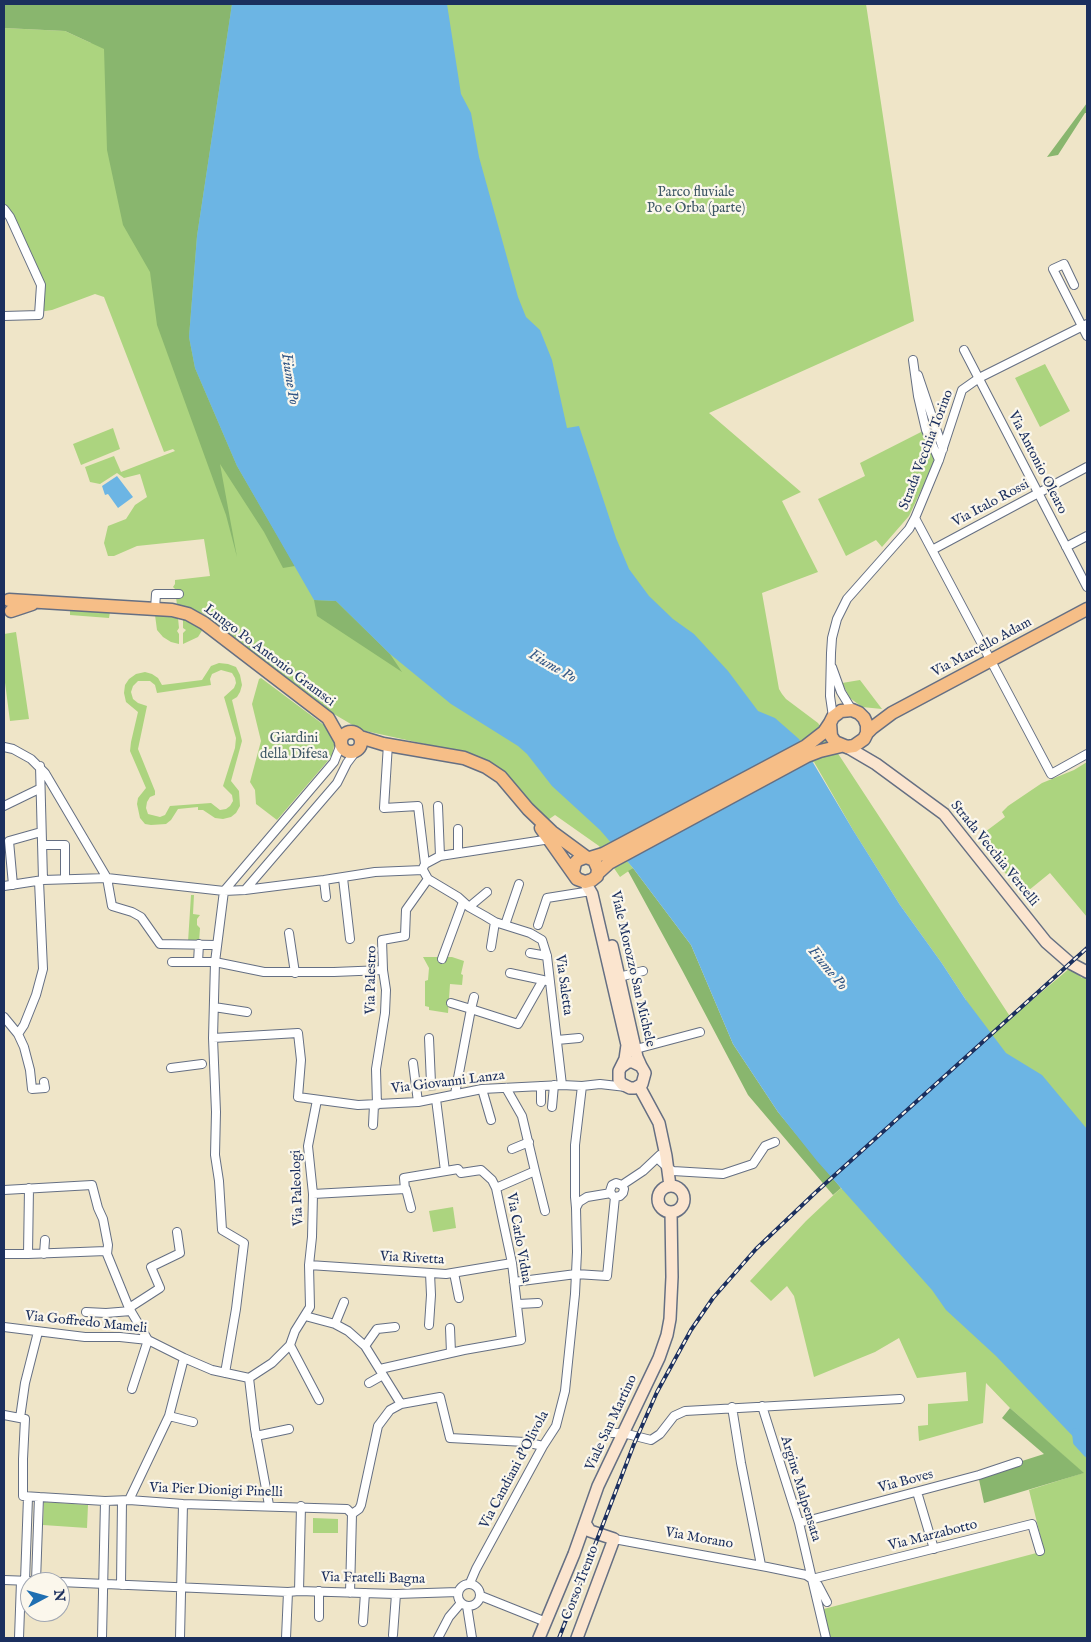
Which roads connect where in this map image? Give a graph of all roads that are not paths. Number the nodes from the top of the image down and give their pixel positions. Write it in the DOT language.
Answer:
graph roads {
  1 [pos="4,210"];
  2 [pos="1074,285"];
  3 [pos="4,316"];
  4 [pos="1085,326"];
  5 [pos="1087,336"];
  6 [pos="964,350"];
  7 [pos="980,378"];
  8 [pos="943,449"];
  9 [pos="939,460"];
  10 [pos="1087,467"];
  11 [pos="1038,493"];
  12 [pos="916,518"];
  13 [pos="1087,536"];
  14 [pos="1066,547"];
  15 [pos="932,550"];
  16 [pos="1085,576"];
  17 [pos="1087,586"];
  18 [pos="179,594"];
  19 [pos="7,607"];
  20 [pos="155,609"];
  21 [pos="1087,609"];
  22 [pos="991,659"];
  23 [pos="830,662"];
  24 [pos="856,712"];
  25 [pos="892,713"];
  26 [pos="829,724"];
  27 [pos="865,736"];
  28 [pos="349,744"];
  29 [pos="385,744"];
  30 [pos="4,747"];
  31 [pos="840,747"];
  32 [pos="1087,754"];
  33 [pos="872,762"];
  34 [pos="40,766"];
  35 [pos="39,789"];
  36 [pos="4,806"];
  37 [pos="438,806"];
  38 [pos="528,809"];
  39 [pos="458,829"];
  40 [pos="41,832"];
  41 [pos="544,840"];
  42 [pos="42,845"];
  43 [pos="458,852"];
  44 [pos="440,856"];
  45 [pos="588,858"];
  46 [pos="606,859"];
  47 [pos="424,867"];
  48 [pos="573,872"];
  49 [pos="65,878"];
  50 [pos="107,878"];
  51 [pos="342,878"];
  52 [pos="428,879"];
  53 [pos="41,880"];
  54 [pos="324,880"];
  55 [pos="592,881"];
  56 [pos="519,884"];
  57 [pos="13,885"];
  58 [pos="4,886"];
  59 [pos="245,890"];
  60 [pos="224,891"];
  61 [pos="487,892"];
  62 [pos="326,897"];
  63 [pos="466,905"];
  64 [pos="495,922"];
  65 [pos="505,925"];
  66 [pos="536,930"];
  67 [pos="289,933"];
  68 [pos="350,938"];
  69 [pos="199,944"];
  70 [pos="216,945"];
  71 [pos="491,947"];
  72 [pos="530,953"];
  73 [pos="547,956"];
  74 [pos="442,959"];
  75 [pos="172,962"];
  76 [pos="198,962"];
  77 [pos="215,962"];
  78 [pos="239,966"];
  79 [pos="382,970"];
  80 [pos="643,970"];
  81 [pos="294,972"];
  82 [pos="1087,972"];
  83 [pos="510,973"];
  84 [pos="238,975"];
  85 [pos="619,976"];
  86 [pos="546,981"];
  87 [pos="474,997"];
  88 [pos="451,1002"];
  89 [pos="214,1007"];
  90 [pos="471,1009"];
  91 [pos="246,1012"];
  92 [pos="4,1017"];
  93 [pos="700,1032"];
  94 [pos="18,1034"];
  95 [pos="213,1038"];
  96 [pos="429,1038"];
  97 [pos="579,1038"];
  98 [pos="558,1040"];
  99 [pos="636,1049"];
  100 [pos="413,1063"];
  101 [pos="202,1064"];
  102 [pos="641,1066"];
  103 [pos="171,1068"];
  104 [pos="620,1072"];
  105 [pos="44,1082"];
  106 [pos="431,1083"];
  107 [pos="600,1084"];
  108 [pos="558,1085"];
  109 [pos="541,1086"];
  110 [pos="582,1086"];
  111 [pos="639,1086"];
  112 [pos="626,1087"];
  113 [pos="506,1088"];
  114 [pos="482,1089"];
  115 [pos="455,1094"];
  116 [pos="434,1098"];
  117 [pos="317,1100"];
  118 [pos="418,1102"];
  119 [pos="541,1102"];
  120 [pos="376,1105"];
  121 [pos="552,1107"];
  122 [pos="491,1120"];
  123 [pos="373,1125"];
  124 [pos="529,1142"];
  125 [pos="663,1142"];
  126 [pos="775,1142"];
  127 [pos="512,1149"];
  128 [pos="657,1158"];
  129 [pos="668,1168"];
  130 [pos="445,1171"];
  131 [pos="535,1171"];
  132 [pos="670,1186"];
  133 [pos="29,1188"];
  134 [pos="496,1188"];
  135 [pos="405,1189"];
  136 [pos="4,1190"];
  137 [pos="313,1194"];
  138 [pos="613,1195"];
  139 [pos="411,1208"];
  140 [pos="576,1208"];
  141 [pos="545,1211"];
  142 [pos="671,1212"];
  143 [pos="177,1232"];
  144 [pos="45,1240"];
  145 [pos="106,1251"];
  146 [pos="4,1254"];
  147 [pos="28,1254"];
  148 [pos="44,1254"];
  149 [pos="512,1263"];
  150 [pos="309,1265"];
  151 [pos="430,1273"];
  152 [pos="454,1273"];
  153 [pos="576,1274"];
  154 [pos="514,1282"];
  155 [pos="459,1298"];
  156 [pos="344,1302"];
  157 [pos="538,1302"];
  158 [pos="518,1304"];
  159 [pos="130,1310"];
  160 [pos="86,1312"];
  161 [pos="305,1316"];
  162 [pos="332,1323"];
  163 [pos="429,1325"];
  164 [pos="4,1327"];
  165 [pos="395,1327"];
  166 [pos="450,1328"];
  167 [pos="38,1332"];
  168 [pos="148,1340"];
  169 [pos="290,1345"];
  170 [pos="365,1346"];
  171 [pos="451,1354"];
  172 [pos="184,1358"];
  173 [pos="381,1372"];
  174 [pos="224,1373"];
  175 [pos="249,1378"];
  176 [pos="369,1383"];
  177 [pos="132,1389"];
  178 [pos="900,1399"];
  179 [pos="319,1400"];
  180 [pos="401,1404"];
  181 [pos="762,1406"];
  182 [pos="732,1408"];
  183 [pos="4,1415"];
  184 [pos="168,1416"];
  185 [pos="22,1419"];
  186 [pos="193,1422"];
  187 [pos="289,1429"];
  188 [pos="618,1433"];
  189 [pos="256,1436"];
  190 [pos="543,1446"];
  191 [pos="1018,1462"];
  192 [pos="917,1492"];
  193 [pos="28,1497"];
  194 [pos="39,1497"];
  195 [pos="105,1501"];
  196 [pos="126,1501"];
  197 [pos="182,1504"];
  198 [pos="269,1505"];
  199 [pos="301,1506"];
  200 [pos="352,1514"];
  201 [pos="585,1523"];
  202 [pos="799,1523"];
  203 [pos="614,1539"];
  204 [pos="934,1549"];
  205 [pos="1040,1551"];
  206 [pos="761,1565"];
  207 [pos="24,1572"];
  208 [pos="36,1572"];
  209 [pos="4,1580"];
  210 [pos="812,1580"];
  211 [pos="20,1581"];
  212 [pos="70,1582"];
  213 [pos="470,1583"];
  214 [pos="104,1584"];
  215 [pos="120,1585"];
  216 [pos="181,1588"];
  217 [pos="299,1591"];
  218 [pos="319,1591"];
  219 [pos="288,1592"];
  220 [pos="458,1592"];
  221 [pos="350,1593"];
  222 [pos="364,1593"];
  223 [pos="396,1594"];
  224 [pos="481,1596"];
  225 [pos="827,1602"];
  226 [pos="464,1604"];
  227 [pos="319,1617"];
  228 [pos="20,1622"];
  229 [pos="363,1622"];
  230 [pos="546,1622"];
  231 [pos="393,1635"];
  232 [pos="19,1638"];
  233 [pos="102,1638"];
  234 [pos="180,1638"];
  235 [pos="286,1638"];
  236 [pos="438,1638"];
  237 [pos="472,1638"];
  238 [pos="539,1638"];
  239 [pos="577,1638"];
  240 [pos="826,1638"];
  1 -- 3 [label="street"];
  2 -- 4 [label="street"];
  4 -- 5 [label="street"];
  4 -- 7 [label="street, Strada Vecchia Torino"];
  6 -- 7 [label="street, Via Antonio Olearo"];
  7 -- 8 [label="street, Strada Vecchia Torino"];
  7 -- 11 [label="street, Via Antonio Olearo"];
  8 -- 9 [label="street, Strada Vecchia Torino"];
  8 -- 9 [label="street"];
  9 -- 12 [label="street, Strada Vecchia Torino"];
  10 -- 11 [label="street, Via Italo Rossi"];
  11 -- 14 [label="street, Via Antonio Olearo"];
  11 -- 15 [label="street, Via Italo Rossi"];
  12 -- 15 [label="street"];
  12 -- 23 [label="street, Strada Vecchia Torino"];
  13 -- 14 [label="street"];
  14 -- 16 [label="street, Via Antonio Olearo"];
  15 -- 22 [label="street"];
  16 -- 17 [label="street, Via Antonio Olearo"];
  18 -- 20 [label="street"];
  19 -- 20 [label="main road, Lungo Po Antonio Gramsci"];
  20 -- 28 [label="main road, Lungo Po Antonio Gramsci"];
  21 -- 22 [label="main road, Via Marcello Adam"];
  22 -- 25 [label="main road, Via Marcello Adam"];
  22 -- 32 [label="street"];
  23 -- 24 [label="street"];
  23 -- 26 [label="street, Strada Vecchia Torino"];
  24 -- 25 [label="main road, Via Marcello Adam"];
  24 -- 26 [label="main road"];
  24 -- 27 [label="main road"];
  25 -- 27 [label="main road, Via Marcello Adam"];
  26 -- 31 [label="main road"];
  26 -- 46 [label="main road"];
  27 -- 31 [label="main road"];
  27 -- 33 [label="main road"];
  28 -- 29 [label="main road"];
  28 -- 59 [label="street"];
  28 -- 60 [label="street"];
  29 -- 38 [label="main road"];
  29 -- 47 [label="street"];
  30 -- 34 [label="street"];
  31 -- 33 [label="main road, Strada Vecchia Vercelli"];
  31 -- 46 [label="main road"];
  33 -- 82 [label="main road, Strada Vecchia Vercelli"];
  34 -- 35 [label="street"];
  34 -- 50 [label="street"];
  35 -- 36 [label="street"];
  35 -- 40 [label="street"];
  37 -- 44 [label="street"];
  38 -- 45 [label="main road"];
  38 -- 48 [label="main road"];
  39 -- 43 [label="street"];
  40 -- 42 [label="street"];
  40 -- 57 [label="street"];
  41 -- 43 [label="street"];
  42 -- 49 [label="street"];
  42 -- 53 [label="street"];
  43 -- 44 [label="street"];
  44 -- 47 [label="street"];
  45 -- 46 [label="main road"];
  45 -- 48 [label="main road"];
  45 -- 55 [label="main road"];
  46 -- 55 [label="main road"];
  47 -- 51 [label="street"];
  47 -- 52 [label="street"];
  48 -- 55 [label="main road"];
  49 -- 50 [label="street"];
  49 -- 53 [label="street"];
  50 -- 60 [label="street"];
  50 -- 69 [label="street"];
  51 -- 54 [label="street"];
  51 -- 68 [label="street"];
  52 -- 63 [label="street"];
  52 -- 79 [label="street, Via Palestro"];
  53 -- 57 [label="street"];
  53 -- 94 [label="street"];
  54 -- 59 [label="street"];
  54 -- 62 [label="street"];
  55 -- 66 [label="street"];
  55 -- 85 [label="main road, Viale Morozzo San Michele"];
  55 -- 104 [label="main road, Viale Morozzo San Michele"];
  56 -- 65 [label="street"];
  57 -- 58 [label="street"];
  59 -- 60 [label="street"];
  60 -- 70 [label="street"];
  61 -- 63 [label="street"];
  63 -- 64 [label="street"];
  63 -- 74 [label="street"];
  64 -- 65 [label="street"];
  64 -- 71 [label="street"];
  65 -- 66 [label="street"];
  66 -- 73 [label="street, Via Saletta"];
  67 -- 81 [label="street"];
  69 -- 70 [label="street"];
  69 -- 76 [label="street"];
  70 -- 77 [label="street"];
  72 -- 73 [label="street"];
  73 -- 86 [label="street, Via Saletta"];
  75 -- 76 [label="street"];
  76 -- 77 [label="street"];
  77 -- 78 [label="street"];
  77 -- 89 [label="street"];
  78 -- 81 [label="street"];
  78 -- 84 [label="street"];
  79 -- 81 [label="street"];
  79 -- 120 [label="street, Via Palestro"];
  80 -- 85 [label="street"];
  83 -- 86 [label="street"];
  85 -- 99 [label="main road, Viale Morozzo San Michele"];
  86 -- 90 [label="street"];
  86 -- 98 [label="street, Via Saletta"];
  87 -- 90 [label="street"];
  88 -- 90 [label="street"];
  89 -- 91 [label="street"];
  89 -- 95 [label="street"];
  90 -- 115 [label="street"];
  92 -- 94 [label="street"];
  93 -- 99 [label="street"];
  94 -- 105 [label="street"];
  95 -- 117 [label="street, Via Giovanni Lanza"];
  95 -- 174 [label="street"];
  96 -- 106 [label="street"];
  97 -- 98 [label="street"];
  98 -- 108 [label="street, Via Saletta"];
  99 -- 102 [label="main road, Viale Morozzo San Michele"];
  100 -- 118 [label="street"];
  101 -- 103 [label="street"];
  102 -- 104 [label="main road"];
  102 -- 111 [label="main road"];
  104 -- 107 [label="street, Via Giovanni Lanza"];
  104 -- 112 [label="main road"];
  107 -- 110 [label="street, Via Giovanni Lanza"];
  107 -- 112 [label="street, Via Giovanni Lanza"];
  108 -- 109 [label="street, Via Giovanni Lanza"];
  108 -- 110 [label="street, Via Giovanni Lanza"];
  108 -- 121 [label="street, Via Saletta"];
  109 -- 113 [label="street, Via Giovanni Lanza"];
  109 -- 119 [label="street"];
  110 -- 140 [label="street, Via Candiani d'Olivola"];
  111 -- 112 [label="main road"];
  111 -- 125 [label="main road"];
  113 -- 114 [label="street, Via Giovanni Lanza"];
  113 -- 124 [label="street"];
  114 -- 115 [label="street, Via Giovanni Lanza"];
  114 -- 122 [label="street"];
  115 -- 116 [label="street, Via Giovanni Lanza"];
  116 -- 118 [label="street, Via Giovanni Lanza"];
  116 -- 130 [label="street"];
  117 -- 120 [label="street, Via Giovanni Lanza"];
  117 -- 137 [label="street, Via Paleologi"];
  118 -- 120 [label="street, Via Giovanni Lanza"];
  120 -- 123 [label="street, Via Palestro"];
  124 -- 127 [label="street"];
  124 -- 131 [label="street"];
  125 -- 128 [label="street"];
  125 -- 129 [label="main road"];
  126 -- 129 [label="street"];
  128 -- 129 [label="street"];
  128 -- 138 [label="street"];
  129 -- 132 [label="main road"];
  130 -- 134 [label="street, Via Carlo Vidua"];
  130 -- 135 [label="street"];
  131 -- 134 [label="street"];
  131 -- 141 [label="street"];
  132 -- 142 [label="main road"];
  132 -- 142 [label="main road"];
  133 -- 136 [label="street"];
  133 -- 145 [label="street"];
  133 -- 147 [label="street"];
  134 -- 149 [label="street, Via Carlo Vidua"];
  135 -- 137 [label="street"];
  135 -- 139 [label="street"];
  137 -- 150 [label="street, Via Paleologi"];
  138 -- 140 [label="street"];
  138 -- 153 [label="street"];
  140 -- 153 [label="street, Via Candiani d'Olivola"];
  142 -- 188 [label="main road, Viale San Martino"];
  143 -- 159 [label="street"];
  144 -- 148 [label="street"];
  145 -- 148 [label="street"];
  145 -- 159 [label="street"];
  146 -- 147 [label="street"];
  147 -- 148 [label="street"];
  149 -- 152 [label="street, Via Rivetta"];
  149 -- 154 [label="street, Via Carlo Vidua"];
  150 -- 151 [label="street, Via Rivetta"];
  150 -- 161 [label="street, Via Paleologi"];
  151 -- 152 [label="street, Via Rivetta"];
  151 -- 163 [label="street"];
  152 -- 155 [label="street"];
  153 -- 154 [label="street"];
  153 -- 190 [label="street, Via Candiani d'Olivola"];
  154 -- 158 [label="street, Via Carlo Vidua"];
  156 -- 162 [label="street"];
  157 -- 158 [label="street"];
  158 -- 171 [label="street, Via Carlo Vidua"];
  159 -- 160 [label="street"];
  159 -- 168 [label="street"];
  161 -- 162 [label="street"];
  161 -- 169 [label="street"];
  162 -- 170 [label="street"];
  164 -- 167 [label="street, Via Goffredo Mameli"];
  165 -- 170 [label="street"];
  166 -- 171 [label="street"];
  167 -- 168 [label="street, Via Goffredo Mameli"];
  167 -- 185 [label="street"];
  168 -- 172 [label="street, Via Goffredo Mameli"];
  168 -- 177 [label="street"];
  169 -- 175 [label="street"];
  169 -- 179 [label="street"];
  170 -- 173 [label="street"];
  171 -- 173 [label="street"];
  172 -- 174 [label="street, Via Goffredo Mameli"];
  172 -- 184 [label="street"];
  173 -- 176 [label="street"];
  173 -- 180 [label="street"];
  174 -- 175 [label="street, Via Goffredo Mameli"];
  175 -- 189 [label="street"];
  178 -- 181 [label="street"];
  180 -- 190 [label="street"];
  180 -- 200 [label="street"];
  181 -- 182 [label="street"];
  181 -- 202 [label="street, Argine Malpensata"];
  182 -- 188 [label="street"];
  182 -- 206 [label="street"];
  183 -- 185 [label="street"];
  184 -- 186 [label="street"];
  184 -- 196 [label="street"];
  185 -- 193 [label="street"];
  187 -- 189 [label="street"];
  188 -- 201 [label="main road, Viale San Martino"];
  189 -- 198 [label="street"];
  190 -- 213 [label="street, Via Candiani d'Olivola"];
  191 -- 192 [label="street, Via Boves"];
  192 -- 202 [label="street, Via Boves"];
  192 -- 204 [label="street"];
  193 -- 194 [label="street, Via Pier Dionigi Pinelli"];
  193 -- 207 [label="street"];
  194 -- 195 [label="street, Via Pier Dionigi Pinelli"];
  194 -- 208 [label="street"];
  195 -- 196 [label="street, Via Pier Dionigi Pinelli"];
  195 -- 214 [label="street"];
  196 -- 197 [label="street, Via Pier Dionigi Pinelli"];
  196 -- 215 [label="street"];
  197 -- 198 [label="street, Via Pier Dionigi Pinelli"];
  197 -- 216 [label="street"];
  198 -- 199 [label="street, Via Pier Dionigi Pinelli"];
  199 -- 200 [label="street, Via Pier Dionigi Pinelli"];
  199 -- 217 [label="street"];
  200 -- 221 [label="street"];
  201 -- 203 [label="main road, Via Morano"];
  201 -- 230 [label="main road, Viale San Martino"];
  202 -- 210 [label="street, Argine Malpensata"];
  203 -- 206 [label="street, Via Morano"];
  203 -- 239 [label="main road, Corso Trento"];
  204 -- 205 [label="street, Via Marzabotto"];
  204 -- 210 [label="street, Via Marzabotto"];
  206 -- 210 [label="street, Via Morano"];
  209 -- 211 [label="street, Via Fratelli Bagna"];
  210 -- 225 [label="street, Argine Malpensata"];
  210 -- 240 [label="street, Argine Malpensata"];
  212 -- 214 [label="street, Via Fratelli Bagna"];
  213 -- 220 [label="street"];
  213 -- 224 [label="street"];
  214 -- 215 [label="street, Via Fratelli Bagna"];
  214 -- 233 [label="street"];
  215 -- 216 [label="street, Via Fratelli Bagna"];
  216 -- 219 [label="street, Via Fratelli Bagna"];
  216 -- 234 [label="street"];
  217 -- 218 [label="street, Via Fratelli Bagna"];
  217 -- 219 [label="street, Via Fratelli Bagna"];
  218 -- 221 [label="street, Via Fratelli Bagna"];
  218 -- 227 [label="street"];
  219 -- 235 [label="street"];
  220 -- 223 [label="street, Via Fratelli Bagna"];
  220 -- 226 [label="street"];
  221 -- 222 [label="street, Via Fratelli Bagna"];
  222 -- 223 [label="street, Via Fratelli Bagna"];
  222 -- 229 [label="street"];
  223 -- 231 [label="street"];
  224 -- 226 [label="street"];
  224 -- 230 [label="street"];
  226 -- 236 [label="street"];
  226 -- 237 [label="street"];
  228 -- 232 [label="street"];
  230 -- 238 [label="main road, Viale San Martino"];
}
